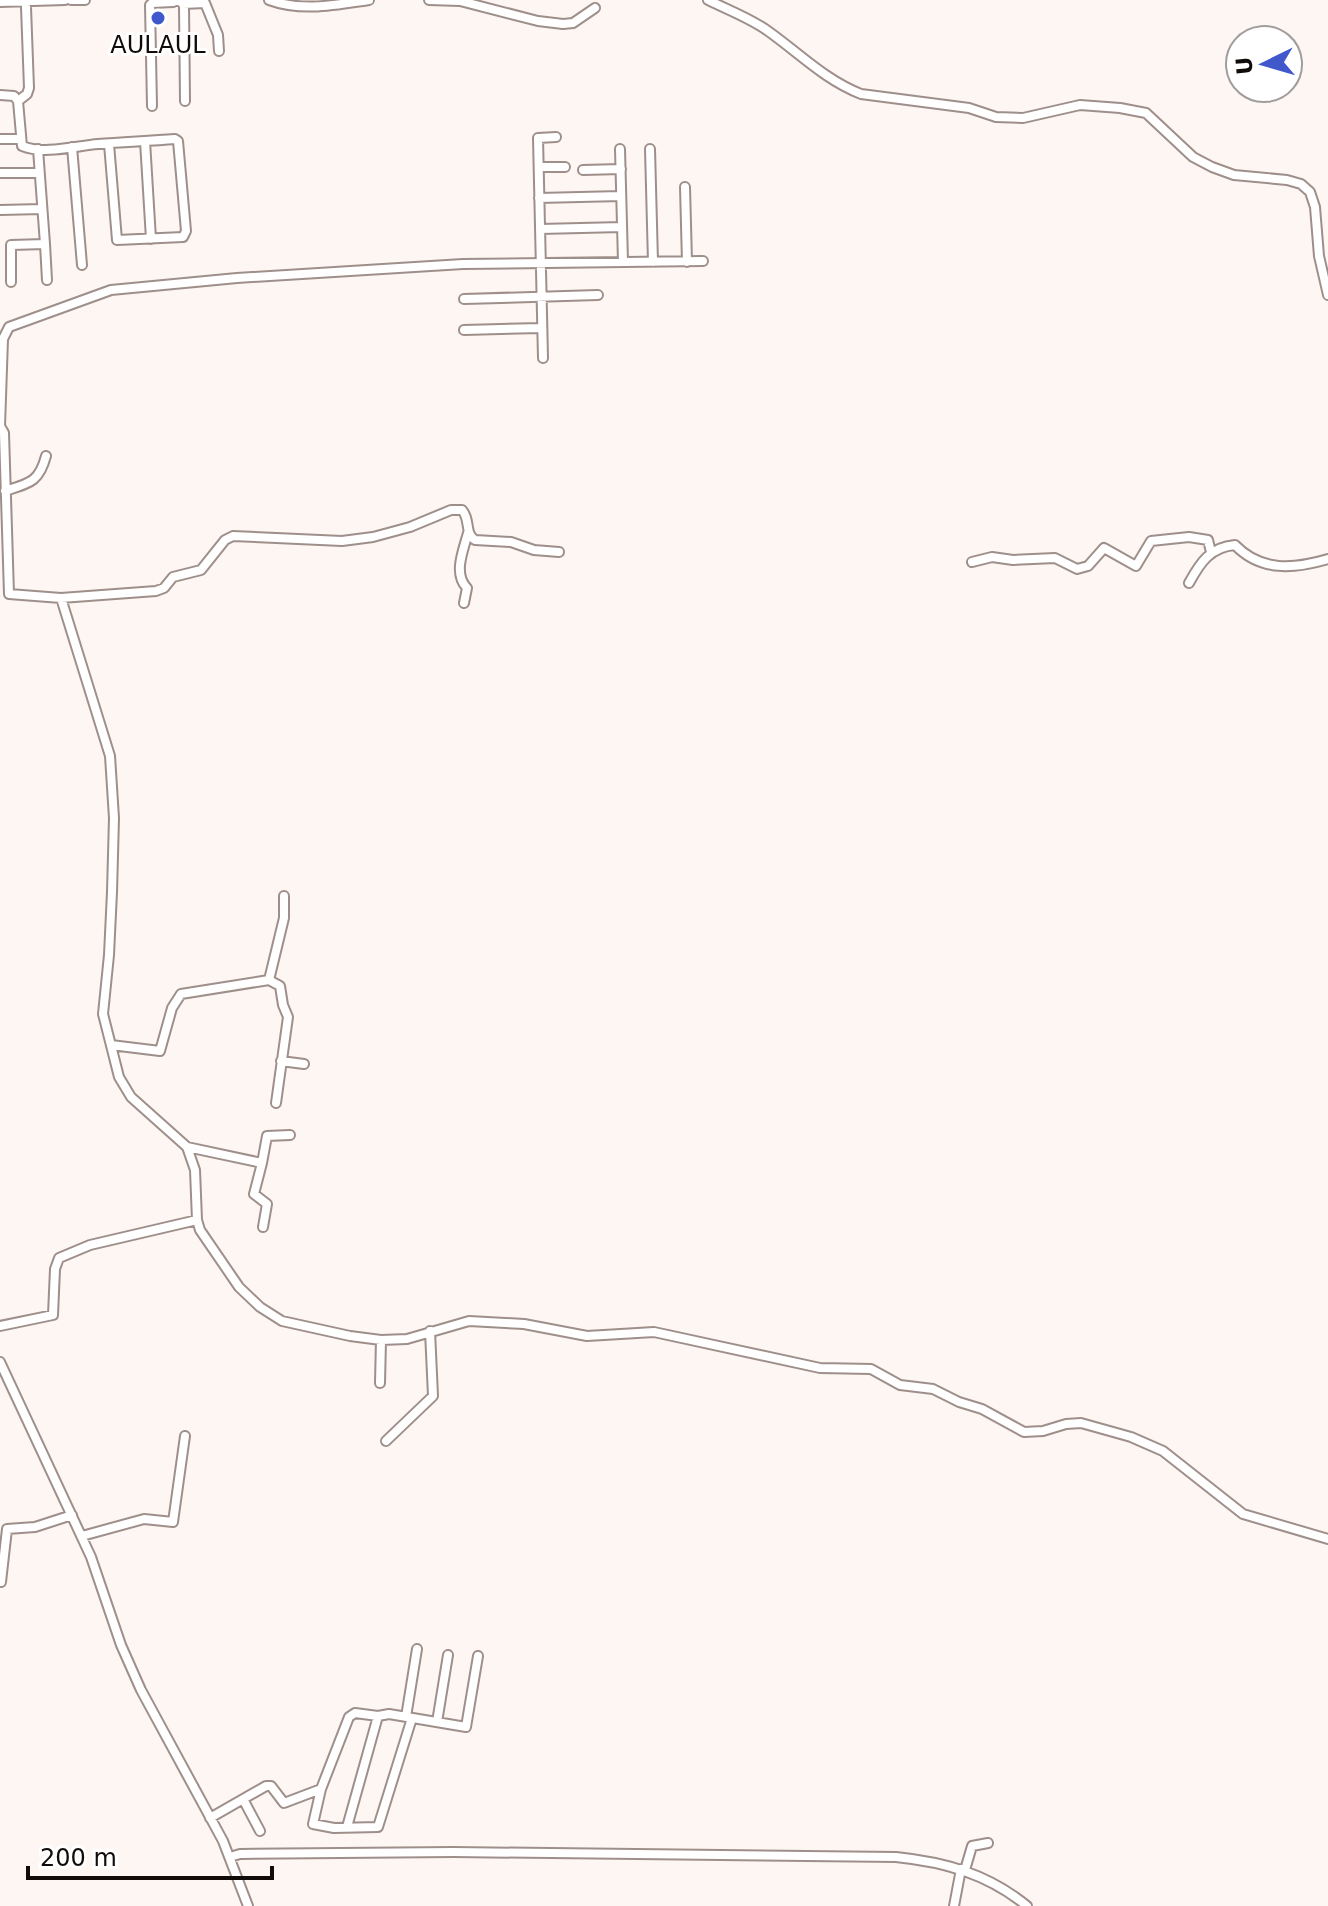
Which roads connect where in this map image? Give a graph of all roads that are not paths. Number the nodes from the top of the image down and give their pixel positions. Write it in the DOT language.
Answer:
graph roads {
  1 [pos="68,0"];
  2 [pos="83,0"];
  3 [pos="269,0"];
  4 [pos="369,0"];
  5 [pos="429,0"];
  6 [pos="708,0"];
  7 [pos="0,2"];
  8 [pos="176,2"];
  9 [pos="25,3"];
  10 [pos="595,8"];
  11 [pos="219,51"];
  12 [pos="0,95"];
  13 [pos="18,101"];
  14 [pos="185,101"];
  15 [pos="152,106"];
  16 [pos="556,137"];
  17 [pos="0,139"];
  18 [pos="21,139"];
  19 [pos="145,141"];
  20 [pos="109,144"];
  21 [pos="72,147"];
  22 [pos="38,149"];
  23 [pos="620,149"];
  24 [pos="650,149"];
  25 [pos="539,167"];
  26 [pos="565,167"];
  27 [pos="621,169"];
  28 [pos="583,170"];
  29 [pos="0,173"];
  30 [pos="39,173"];
  31 [pos="685,187"];
  32 [pos="621,196"];
  33 [pos="539,198"];
  34 [pos="42,209"];
  35 [pos="0,210"];
  36 [pos="622,227"];
  37 [pos="540,229"];
  38 [pos="151,239"];
  39 [pos="45,244"];
  40 [pos="11,245"];
  41 [pos="0,246"];
  42 [pos="703,261"];
  43 [pos="623,262"];
  44 [pos="653,262"];
  45 [pos="687,262"];
  46 [pos="541,263"];
  47 [pos="82,265"];
  48 [pos="47,280"];
  49 [pos="11,282"];
  50 [pos="598,295"];
  51 [pos="1328,295"];
  52 [pos="542,297"];
  53 [pos="464,299"];
  54 [pos="542,328"];
  55 [pos="464,330"];
  56 [pos="543,358"];
  57 [pos="0,426"];
  58 [pos="46,456"];
  59 [pos="5,491"];
  60 [pos="468,533"];
  61 [pos="559,552"];
  62 [pos="1211,552"];
  63 [pos="1328,559"];
  64 [pos="972,562"];
  65 [pos="1189,583"];
  66 [pos="4,595"];
  67 [pos="61,598"];
  68 [pos="464,603"];
  69 [pos="284,896"];
  70 [pos="269,980"];
  71 [pos="111,1045"];
  72 [pos="281,1061"];
  73 [pos="304,1064"];
  74 [pos="276,1103"];
  75 [pos="290,1135"];
  76 [pos="187,1147"];
  77 [pos="262,1163"];
  78 [pos="197,1220"];
  79 [pos="263,1227"];
  80 [pos="0,1326"];
  81 [pos="430,1331"];
  82 [pos="381,1340"];
  83 [pos="0,1362"];
  84 [pos="380,1383"];
  85 [pos="185,1436"];
  86 [pos="386,1441"];
  87 [pos="72,1515"];
  88 [pos="82,1536"];
  89 [pos="1328,1539"];
  90 [pos="1,1582"];
  91 [pos="417,1649"];
  92 [pos="448,1655"];
  93 [pos="478,1656"];
  94 [pos="378,1716"];
  95 [pos="409,1717"];
  96 [pos="437,1722"];
  97 [pos="321,1789"];
  98 [pos="243,1799"];
  99 [pos="210,1818"];
  100 [pos="347,1827"];
  101 [pos="260,1831"];
  102 [pos="988,1843"];
  103 [pos="230,1857"];
  104 [pos="963,1870"];
  105 [pos="248,1906"];
  106 [pos="954,1906"];
  107 [pos="1027,1906"];
  1 -- 2 [label="street"];
  1 -- 9 [label="street"];
  3 -- 4 [label="street"];
  5 -- 10 [label="street"];
  6 -- 51 [label="street"];
  7 -- 9 [label="street"];
  8 -- 11 [label="street"];
  8 -- 14 [label="street"];
  8 -- 15 [label="street"];
  9 -- 13 [label="street"];
  12 -- 13 [label="street"];
  13 -- 18 [label="street"];
  16 -- 25 [label="street"];
  17 -- 18 [label="street"];
  18 -- 22 [label="street"];
  19 -- 20 [label="street"];
  19 -- 38 [label="street"];
  19 -- 38 [label="street"];
  20 -- 21 [label="street"];
  20 -- 38 [label="street"];
  21 -- 22 [label="street"];
  21 -- 47 [label="street"];
  22 -- 30 [label="street"];
  23 -- 27 [label="street"];
  24 -- 44 [label="street"];
  25 -- 26 [label="street"];
  25 -- 33 [label="street"];
  27 -- 28 [label="street"];
  27 -- 32 [label="street"];
  29 -- 30 [label="street"];
  30 -- 34 [label="street"];
  31 -- 45 [label="street"];
  32 -- 33 [label="street"];
  32 -- 36 [label="street"];
  33 -- 37 [label="street"];
  34 -- 35 [label="street"];
  34 -- 39 [label="street"];
  36 -- 37 [label="street"];
  36 -- 43 [label="street"];
  37 -- 46 [label="street"];
  39 -- 40 [label="street"];
  39 -- 48 [label="street"];
  40 -- 41 [label="street"];
  40 -- 49 [label="street"];
  42 -- 45 [label="street"];
  43 -- 44 [label="street"];
  43 -- 46 [label="street"];
  44 -- 45 [label="street"];
  46 -- 52 [label="street"];
  46 -- 57 [label="street"];
  50 -- 52 [label="street"];
  52 -- 53 [label="street"];
  52 -- 54 [label="street"];
  54 -- 55 [label="street"];
  54 -- 56 [label="street"];
  57 -- 59 [label="street"];
  58 -- 59 [label="street"];
  59 -- 66 [label="street"];
  60 -- 61 [label="street"];
  60 -- 67 [label="street"];
  60 -- 68 [label="street"];
  62 -- 63 [label="street"];
  62 -- 64 [label="street"];
  62 -- 65 [label="street"];
  66 -- 67 [label="street"];
  67 -- 71 [label="street"];
  69 -- 70 [label="street"];
  70 -- 71 [label="street"];
  70 -- 72 [label="street"];
  71 -- 76 [label="street"];
  72 -- 73 [label="street"];
  72 -- 74 [label="street"];
  75 -- 77 [label="street"];
  76 -- 77 [label="street"];
  76 -- 78 [label="street"];
  77 -- 79 [label="street"];
  78 -- 80 [label="street"];
  78 -- 82 [label="street"];
  81 -- 82 [label="street"];
  81 -- 86 [label="street"];
  81 -- 89 [label="street"];
  82 -- 84 [label="street"];
  83 -- 87 [label="street"];
  85 -- 88 [label="street"];
  87 -- 88 [label="street"];
  87 -- 90 [label="street"];
  88 -- 99 [label="street"];
  91 -- 95 [label="street"];
  92 -- 96 [label="street"];
  93 -- 96 [label="street"];
  94 -- 95 [label="street"];
  94 -- 97 [label="street"];
  94 -- 100 [label="street"];
  95 -- 96 [label="street"];
  95 -- 100 [label="street"];
  97 -- 98 [label="street"];
  97 -- 100 [label="street"];
  98 -- 99 [label="street"];
  98 -- 101 [label="street"];
  99 -- 103 [label="street"];
  102 -- 104 [label="street"];
  103 -- 104 [label="street"];
  103 -- 105 [label="street"];
  104 -- 106 [label="street"];
  104 -- 107 [label="street"];
}
